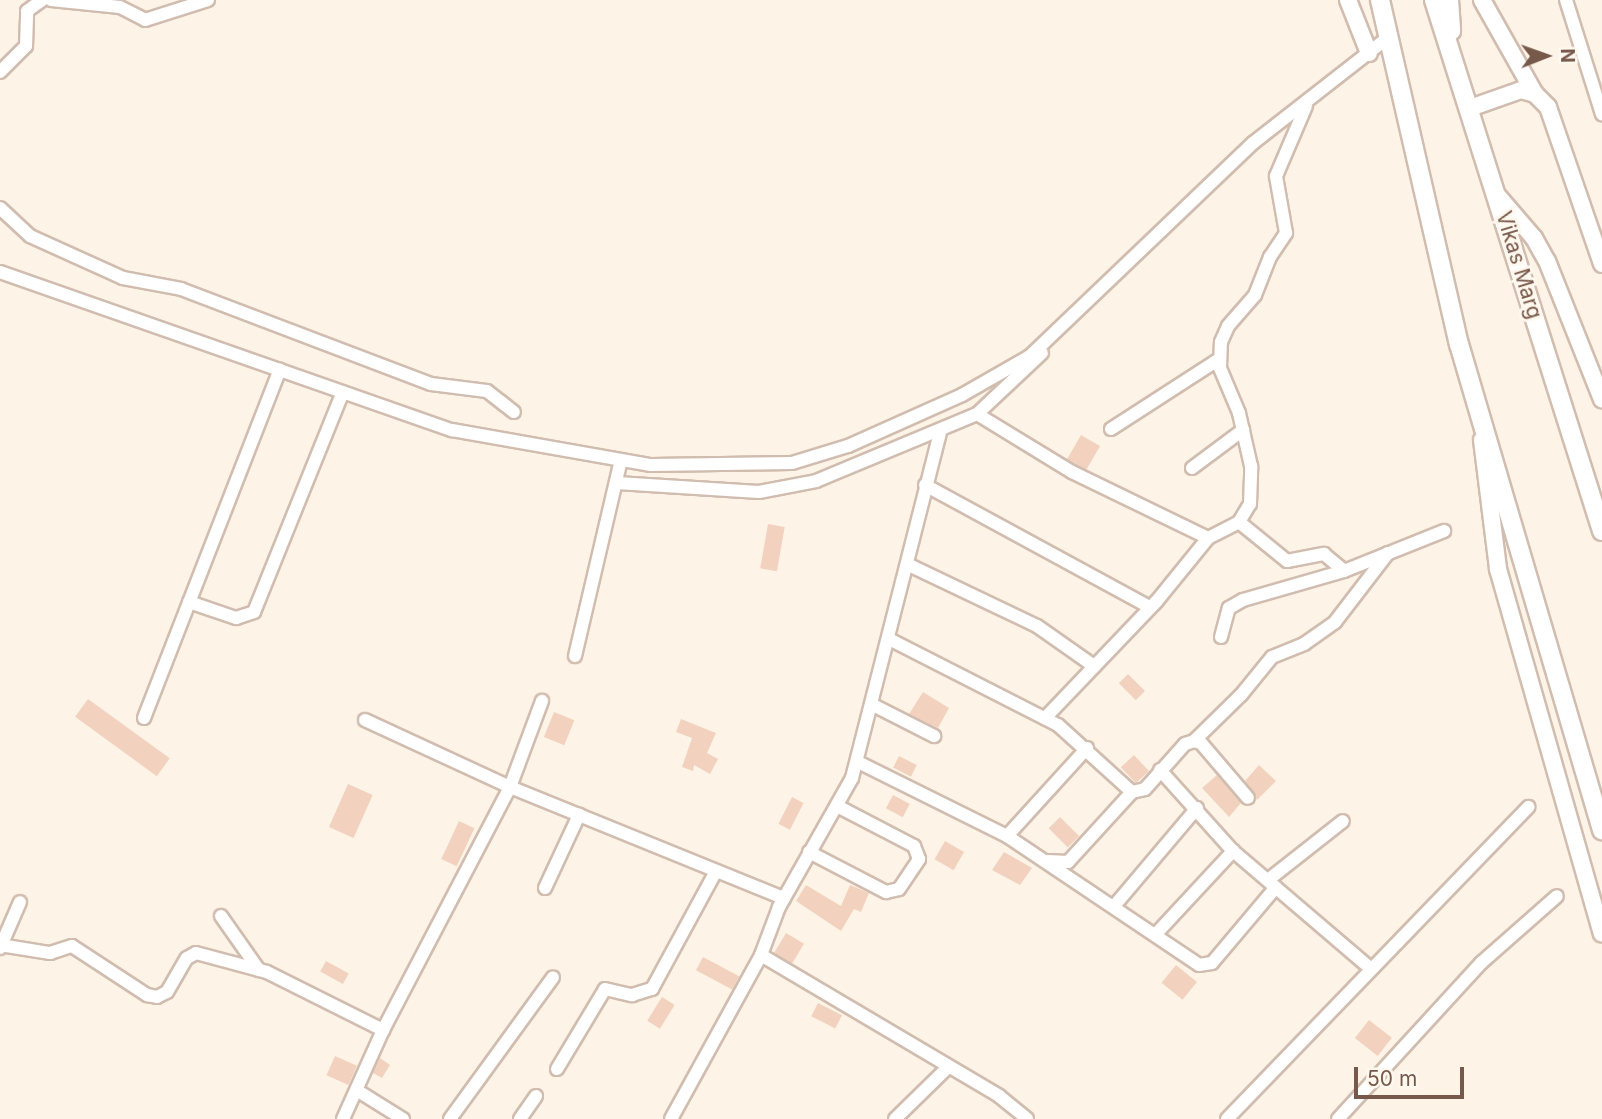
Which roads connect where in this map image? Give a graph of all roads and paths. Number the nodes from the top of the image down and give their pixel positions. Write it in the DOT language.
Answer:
graph roads {
  1 [pos="42,0"];
  2 [pos="51,0"];
  3 [pos="208,0"];
  4 [pos="1348,0"];
  5 [pos="1380,0"];
  6 [pos="1434,0"];
  7 [pos="1449,0"];
  8 [pos="1482,0"];
  9 [pos="1566,0"];
  10 [pos="1391,34"];
  11 [pos="1369,53"];
  12 [pos="1454,66"];
  13 [pos="0,72"];
  14 [pos="1535,94"];
  15 [pos="1310,100"];
  16 [pos="1470,108"];
  17 [pos="1602,114"];
  18 [pos="1497,195"];
  19 [pos="0,208"];
  20 [pos="1598,239"];
  21 [pos="1602,264"];
  22 [pos="0,272"];
  23 [pos="1079,310"];
  24 [pos="1219,359"];
  25 [pos="280,370"];
  26 [pos="343,392"];
  27 [pos="1602,399"];
  28 [pos="514,412"];
  29 [pos="977,414"];
  30 [pos="1480,415"];
  31 [pos="1111,429"];
  32 [pos="1243,430"];
  33 [pos="940,433"];
  34 [pos="621,460"];
  35 [pos="1192,468"];
  36 [pos="617,484"];
  37 [pos="925,485"];
  38 [pos="1239,522"];
  39 [pos="1444,531"];
  40 [pos="1602,531"];
  41 [pos="1208,538"];
  42 [pos="1388,553"];
  43 [pos="909,565"];
  44 [pos="1344,570"];
  45 [pos="189,602"];
  46 [pos="1150,607"];
  47 [pos="1221,637"];
  48 [pos="889,639"];
  49 [pos="575,656"];
  50 [pos="1094,666"];
  51 [pos="542,701"];
  52 [pos="871,704"];
  53 [pos="144,718"];
  54 [pos="1045,718"];
  55 [pos="365,720"];
  56 [pos="934,736"];
  57 [pos="1194,741"];
  58 [pos="1087,748"];
  59 [pos="858,762"];
  60 [pos="1160,771"];
  61 [pos="510,787"];
  62 [pos="1132,792"];
  63 [pos="1248,798"];
  64 [pos="837,806"];
  65 [pos="1528,807"];
  66 [pos="1197,808"];
  67 [pos="579,815"];
  68 [pos="1343,821"];
  69 [pos="1602,830"];
  70 [pos="1007,836"];
  71 [pos="1233,851"];
  72 [pos="809,852"];
  73 [pos="1046,861"];
  74 [pos="716,871"];
  75 [pos="1272,883"];
  76 [pos="545,888"];
  77 [pos="1557,896"];
  78 [pos="784,898"];
  79 [pos="20,902"];
  80 [pos="1115,905"];
  81 [pos="220,916"];
  82 [pos="1602,933"];
  83 [pos="1155,934"];
  84 [pos="0,946"];
  85 [pos="761,955"];
  86 [pos="1370,968"];
  87 [pos="259,970"];
  88 [pos="553,977"];
  89 [pos="383,1030"];
  90 [pos="947,1068"];
  91 [pos="557,1069"];
  92 [pos="358,1091"];
  93 [pos="536,1096"];
  94 [pos="343,1119"];
  95 [pos="403,1119"];
  96 [pos="450,1119"];
  97 [pos="520,1119"];
  98 [pos="671,1119"];
  99 [pos="895,1119"];
  100 [pos="1027,1119"];
  101 [pos="1227,1119"];
  102 [pos="1338,1119"];
  1 -- 13 [label="street"];
  2 -- 3 [label="street"];
  4 -- 11 [label="street"];
  5 -- 10 [label="main road"];
  6 -- 12 [label="main road, Vikas Marg"];
  7 -- 12 [label="main road"];
  8 -- 14 [label="street"];
  9 -- 17 [label="street"];
  10 -- 11 [label="street"];
  10 -- 30 [label="main road"];
  11 -- 15 [label="street"];
  12 -- 16 [label="main road, Vikas Marg"];
  14 -- 16 [label="street"];
  14 -- 20 [label="street"];
  15 -- 23 [label="street"];
  15 -- 24 [label="street"];
  16 -- 18 [label="main road, Vikas Marg"];
  18 -- 27 [label="street"];
  18 -- 40 [label="main road, Vikas Marg"];
  19 -- 28 [label="street"];
  20 -- 21 [label="street"];
  22 -- 25 [label="street"];
  23 -- 29 [label="street"];
  23 -- 34 [label="street"];
  24 -- 31 [label="street"];
  24 -- 32 [label="street"];
  25 -- 26 [label="street"];
  25 -- 45 [label="street"];
  26 -- 34 [label="street"];
  26 -- 45 [label="street"];
  29 -- 33 [label="street"];
  29 -- 41 [label="street"];
  30 -- 69 [label="main road"];
  30 -- 82 [label="street"];
  32 -- 35 [label="street"];
  32 -- 38 [label="street"];
  33 -- 36 [label="street"];
  33 -- 37 [label="street"];
  34 -- 36 [label="street"];
  36 -- 49 [label="street"];
  37 -- 43 [label="street"];
  37 -- 46 [label="street"];
  38 -- 41 [label="street"];
  38 -- 44 [label="street"];
  39 -- 42 [label="street"];
  41 -- 46 [label="street"];
  42 -- 44 [label="street"];
  42 -- 57 [label="street"];
  43 -- 48 [label="street"];
  43 -- 50 [label="street"];
  44 -- 47 [label="street"];
  45 -- 53 [label="street"];
  46 -- 50 [label="street"];
  48 -- 52 [label="street"];
  48 -- 54 [label="street"];
  50 -- 54 [label="street"];
  51 -- 61 [label="street"];
  52 -- 56 [label="street"];
  52 -- 59 [label="street"];
  54 -- 58 [label="street"];
  55 -- 61 [label="street"];
  57 -- 60 [label="street"];
  57 -- 63 [label="street"];
  58 -- 62 [label="street"];
  58 -- 70 [label="street"];
  59 -- 64 [label="street"];
  59 -- 70 [label="street"];
  60 -- 62 [label="street"];
  60 -- 66 [label="street"];
  61 -- 67 [label="street"];
  61 -- 89 [label="street"];
  62 -- 73 [label="street"];
  64 -- 72 [label="street"];
  64 -- 72 [label="street"];
  65 -- 86 [label="street"];
  66 -- 71 [label="street"];
  66 -- 80 [label="street"];
  67 -- 74 [label="street"];
  67 -- 76 [label="street"];
  68 -- 75 [label="street"];
  70 -- 73 [label="street"];
  71 -- 75 [label="street"];
  71 -- 83 [label="street"];
  72 -- 78 [label="street"];
  73 -- 80 [label="street"];
  74 -- 78 [label="street"];
  74 -- 91 [label="street"];
  75 -- 83 [label="street"];
  75 -- 86 [label="street"];
  77 -- 102 [label="street"];
  78 -- 85 [label="street"];
  79 -- 84 [label="street"];
  80 -- 83 [label="street"];
  81 -- 87 [label="street"];
  84 -- 87 [label="street"];
  85 -- 90 [label="street"];
  85 -- 98 [label="street"];
  86 -- 101 [label="street"];
  87 -- 89 [label="street"];
  88 -- 96 [label="street"];
  89 -- 92 [label="street"];
  90 -- 99 [label="street"];
  90 -- 100 [label="street"];
  92 -- 94 [label="street"];
  92 -- 95 [label="street"];
  93 -- 97 [label="street"];
}
